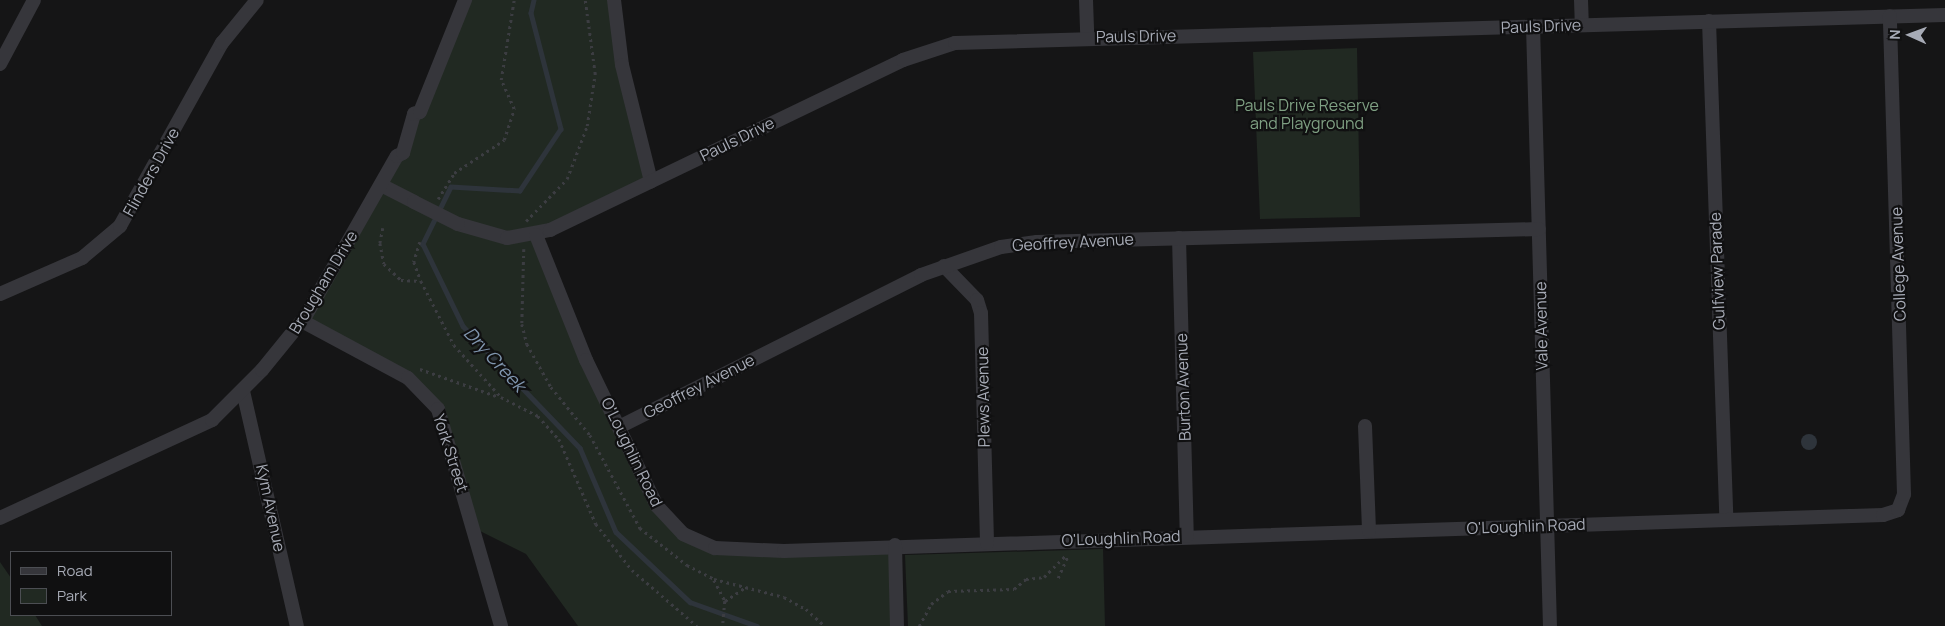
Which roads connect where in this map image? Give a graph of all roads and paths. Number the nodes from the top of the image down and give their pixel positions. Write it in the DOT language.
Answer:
graph roads {
  1 [pos="34,0"];
  2 [pos="257,0"];
  3 [pos="465,0"];
  4 [pos="514,0"];
  5 [pos="585,0"];
  6 [pos="614,0"];
  7 [pos="1086,0"];
  8 [pos="1581,0"];
  9 [pos="1945,15"];
  10 [pos="1890,16"];
  11 [pos="1709,21"];
  12 [pos="1582,24"];
  13 [pos="1533,26"];
  14 [pos="1087,37"];
  15 [pos="0,64"];
  16 [pos="650,181"];
  17 [pos="381,185"];
  18 [pos="437,200"];
  19 [pos="383,228"];
  20 [pos="1538,229"];
  21 [pos="530,236"];
  22 [pos="1179,238"];
  23 [pos="420,242"];
  24 [pos="944,266"];
  25 [pos="420,281"];
  26 [pos="0,294"];
  27 [pos="302,321"];
  28 [pos="415,369"];
  29 [pos="243,391"];
  30 [pos="501,397"];
  31 [pos="1365,426"];
  32 [pos="619,427"];
  33 [pos="1898,510"];
  34 [pos="0,518"];
  35 [pos="1726,520"];
  36 [pos="1547,526"];
  37 [pos="1369,531"];
  38 [pos="1187,536"];
  39 [pos="987,543"];
  40 [pos="895,546"];
  41 [pos="1071,548"];
  42 [pos="1069,553"];
  43 [pos="1058,578"];
  44 [pos="714,579"];
  45 [pos="746,587"];
  46 [pos="725,601"];
  47 [pos="297,626"];
  48 [pos="500,626"];
  49 [pos="697,626"];
  50 [pos="723,626"];
  51 [pos="825,626"];
  52 [pos="897,626"];
  53 [pos="919,626"];
  54 [pos="1550,626"];
  1 -- 15 [label="street"];
  2 -- 26 [label="street, Flinders Drive"];
  3 -- 17 [label="street, Brougham Drive"];
  4 -- 18 [label="path"];
  5 -- 21 [label="path"];
  6 -- 16 [label="street"];
  7 -- 14 [label="street"];
  8 -- 12 [label="street"];
  9 -- 10 [label="street, Pauls Drive"];
  10 -- 11 [label="street, Pauls Drive"];
  10 -- 33 [label="street, College Avenue"];
  11 -- 12 [label="street, Pauls Drive"];
  11 -- 35 [label="street, Gulfview Parade"];
  12 -- 13 [label="street, Pauls Drive"];
  13 -- 14 [label="street, Pauls Drive"];
  13 -- 20 [label="street, Vale Avenue"];
  14 -- 16 [label="street, Pauls Drive"];
  16 -- 21 [label="street, Pauls Drive"];
  17 -- 21 [label="street, Pauls Drive, bridge"];
  17 -- 27 [label="street, Brougham Drive"];
  19 -- 25 [label="path"];
  20 -- 22 [label="street, Geoffrey Avenue"];
  20 -- 36 [label="street, Vale Avenue"];
  21 -- 32 [label="street, O'Loughlin Road"];
  21 -- 44 [label="path"];
  22 -- 24 [label="street, Geoffrey Avenue"];
  22 -- 38 [label="street, Burton Avenue"];
  23 -- 25 [label="path"];
  24 -- 32 [label="street, Geoffrey Avenue"];
  24 -- 39 [label="street, Plews Avenue"];
  25 -- 30 [label="path"];
  27 -- 29 [label="street, Brougham Drive"];
  27 -- 48 [label="street, York Street"];
  28 -- 30 [label="path"];
  29 -- 34 [label="street, Brougham Drive"];
  29 -- 47 [label="street, Kym Avenue"];
  30 -- 49 [label="path"];
  31 -- 37 [label="street"];
  32 -- 40 [label="street, O'Loughlin Road"];
  33 -- 35 [label="street, O'Loughlin Road"];
  35 -- 36 [label="street, O'Loughlin Road"];
  36 -- 37 [label="street, O'Loughlin Road"];
  36 -- 54 [label="street, Vale Avenue"];
  37 -- 38 [label="street, O'Loughlin Road"];
  38 -- 39 [label="street, O'Loughlin Road"];
  39 -- 40 [label="street, O'Loughlin Road"];
  40 -- 52 [label="street"];
  41 -- 42 [label="path"];
  42 -- 43 [label="path"];
  42 -- 53 [label="path"];
  44 -- 45 [label="path"];
  44 -- 46 [label="path"];
  45 -- 46 [label="path"];
  45 -- 51 [label="path"];
  46 -- 50 [label="path"];
}
